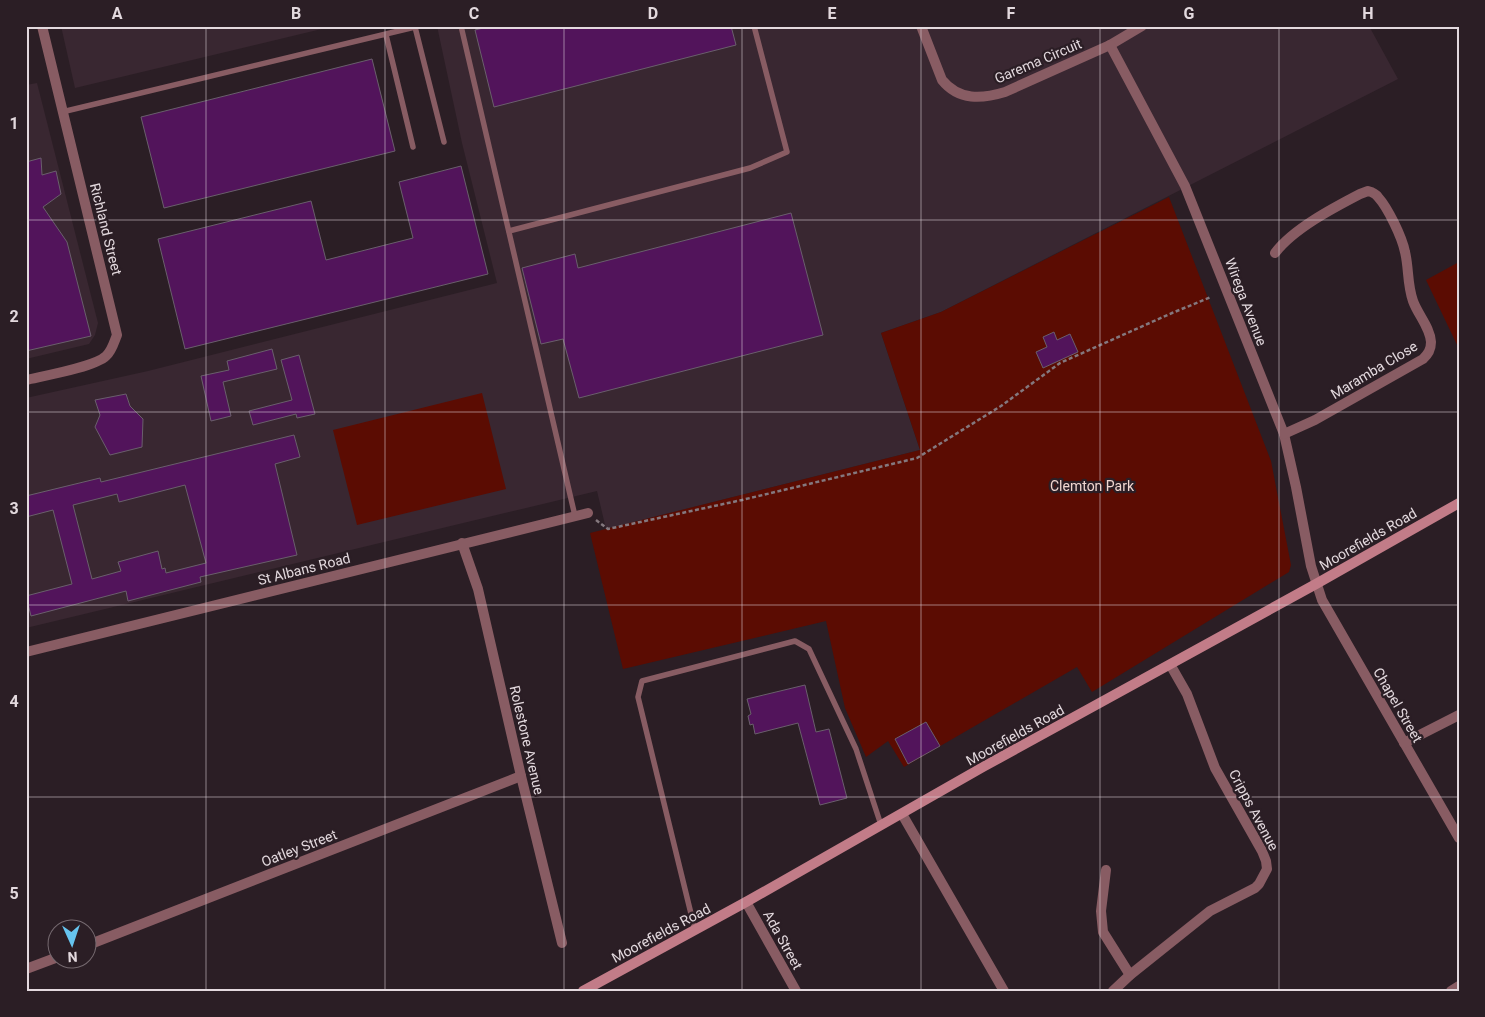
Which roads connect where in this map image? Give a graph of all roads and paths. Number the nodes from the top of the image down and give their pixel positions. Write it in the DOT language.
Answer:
graph roads {
  1 [pos="42,26"];
  2 [pos="461,26"];
  3 [pos="754,26"];
  4 [pos="921,26"];
  5 [pos="1142,26"];
  6 [pos="386,35"];
  7 [pos="1110,45"];
  8 [pos="62,112"];
  9 [pos="444,142"];
  10 [pos="413,147"];
  11 [pos="509,231"];
  12 [pos="1275,254"];
  13 [pos="1211,298"];
  14 [pos="26,380"];
  15 [pos="1284,434"];
  16 [pos="1459,503"];
  17 [pos="588,514"];
  18 [pos="575,516"];
  19 [pos="462,543"];
  20 [pos="1316,584"];
  21 [pos="26,652"];
  22 [pos="1171,666"];
  23 [pos="1459,714"];
  24 [pos="1404,743"];
  25 [pos="520,776"];
  26 [pos="902,814"];
  27 [pos="881,825"];
  28 [pos="1459,838"];
  29 [pos="1106,870"];
  30 [pos="746,902"];
  31 [pos="695,930"];
  32 [pos="98,941"];
  33 [pos="562,943"];
  34 [pos="48,961"];
  35 [pos="26,969"];
  36 [pos="1130,975"];
  37 [pos="1459,986"];
  38 [pos="584,991"];
  39 [pos="796,991"];
  40 [pos="1004,991"];
  41 [pos="1113,991"];
  42 [pos="1451,991"];
  1 -- 8 [label="street, Richland Street"];
  2 -- 11 [label="lane"];
  3 -- 11 [label="lane"];
  4 -- 7 [label="street, Garema Circuit"];
  5 -- 7 [label="street, Garema Circuit"];
  6 -- 8 [label="lane"];
  6 -- 9 [label="lane"];
  6 -- 10 [label="lane"];
  7 -- 15 [label="street, Wirega Avenue"];
  8 -- 14 [label="street, Richland Street"];
  11 -- 18 [label="lane"];
  12 -- 15 [label="street, Maramba Close"];
  13 -- 17 [label="path"];
  15 -- 20 [label="street, Wirega Avenue"];
  16 -- 20 [label="main road, Moorefields Road"];
  17 -- 18 [label="street, St Albans Road"];
  18 -- 19 [label="street, St Albans Road"];
  19 -- 21 [label="street, St Albans Road"];
  19 -- 25 [label="street, Rolestone Avenue"];
  20 -- 22 [label="main road, Moorefields Road"];
  20 -- 24 [label="street, Chapel Street"];
  22 -- 26 [label="main road, Moorefields Road"];
  22 -- 36 [label="street, Cripps Avenue"];
  23 -- 24 [label="street"];
  24 -- 28 [label="street, Chapel Street"];
  25 -- 32 [label="street, Oatley Street"];
  25 -- 33 [label="street, Rolestone Avenue"];
  26 -- 27 [label="main road, Moorefields Road"];
  26 -- 40 [label="street"];
  27 -- 30 [label="main road, Moorefields Road"];
  27 -- 31 [label="lane"];
  29 -- 36 [label="street"];
  30 -- 31 [label="main road, Moorefields Road"];
  30 -- 39 [label="street, Ada Street"];
  31 -- 38 [label="main road, Moorefields Road"];
  34 -- 35 [label="street"];
  36 -- 41 [label="street, Cripps Avenue"];
  37 -- 42 [label="street"];
}
